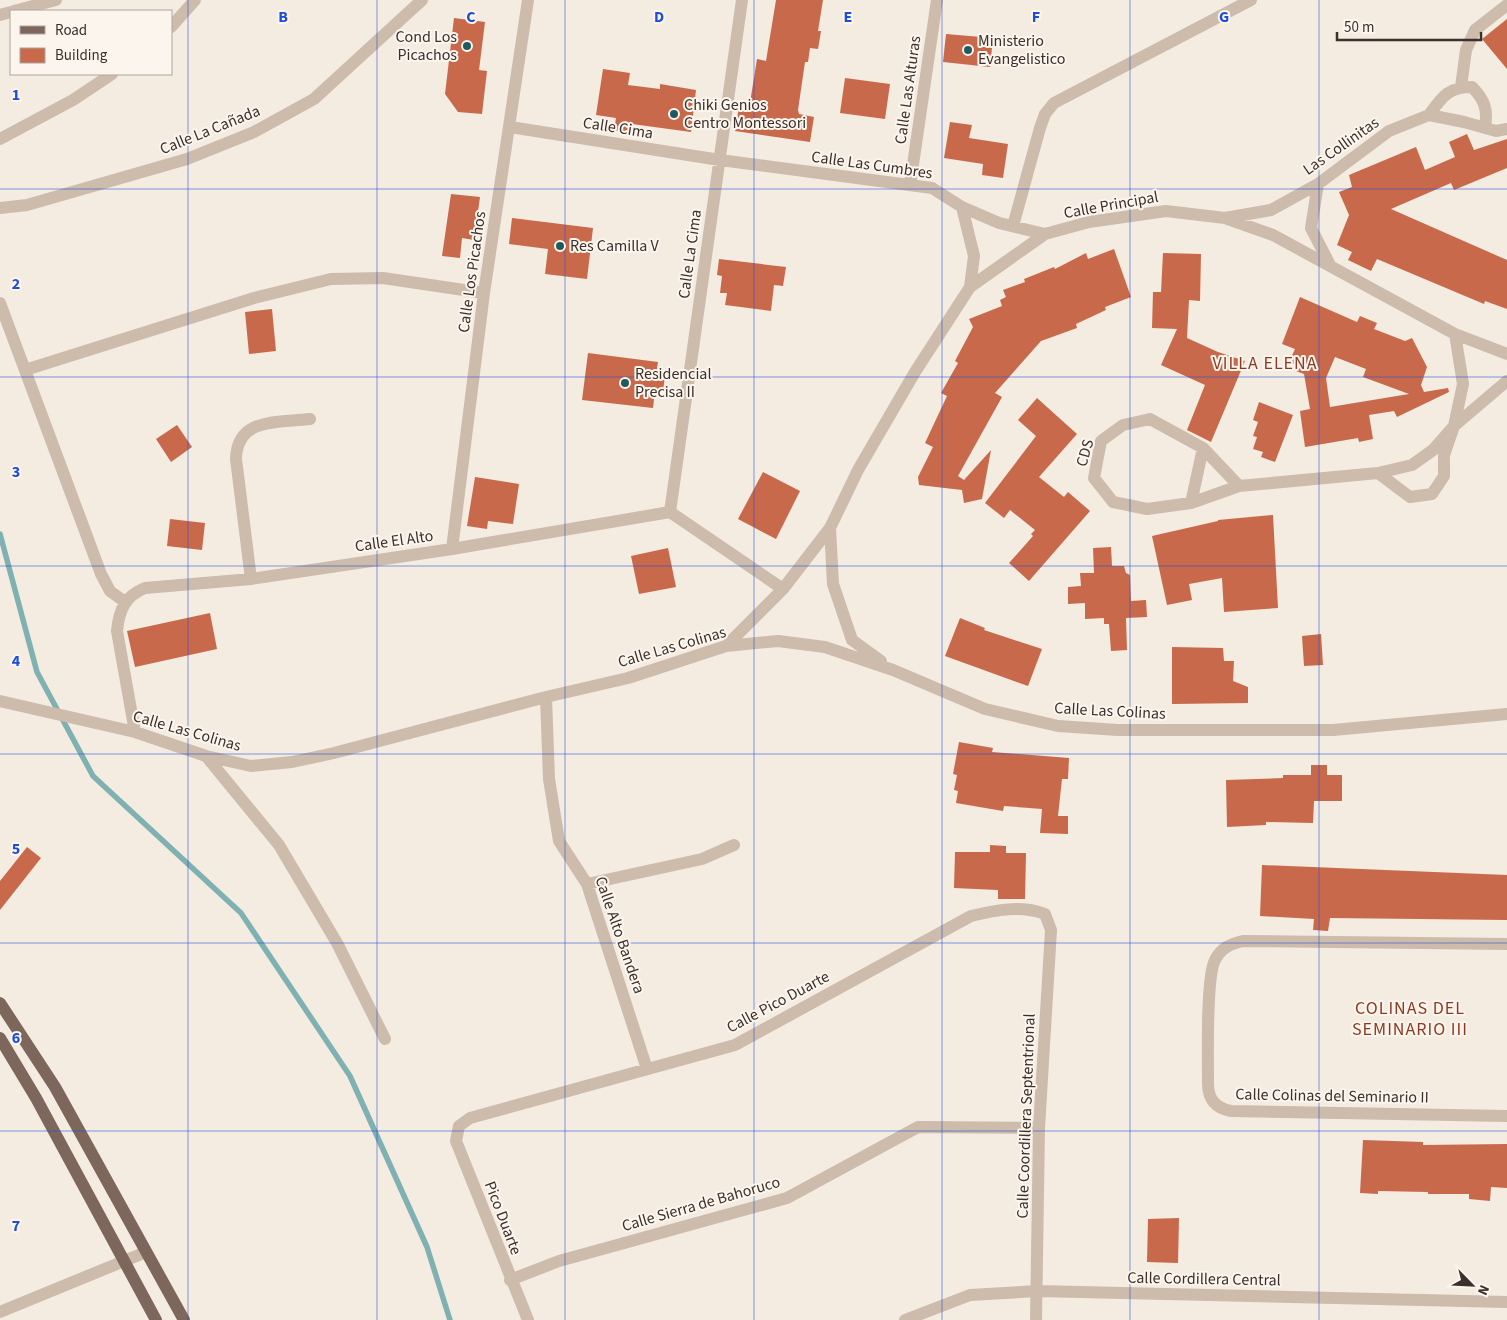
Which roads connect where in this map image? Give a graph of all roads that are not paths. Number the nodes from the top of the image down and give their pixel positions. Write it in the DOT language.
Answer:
graph roads {
  1 [pos="56,0"];
  2 [pos="195,0"];
  3 [pos="422,0"];
  4 [pos="528,0"];
  5 [pos="742,0"];
  6 [pos="937,0"];
  7 [pos="1251,0"];
  8 [pos="1507,5"];
  9 [pos="19,10"];
  10 [pos="172,26"];
  11 [pos="110,75"];
  12 [pos="1461,87"];
  13 [pos="1429,116"];
  14 [pos="510,127"];
  15 [pos="1485,128"];
  16 [pos="1507,129"];
  17 [pos="0,139"];
  18 [pos="720,160"];
  19 [pos="1318,184"];
  20 [pos="910,185"];
  21 [pos="0,208"];
  22 [pos="962,208"];
  23 [pos="1225,218"];
  24 [pos="1013,226"];
  25 [pos="1045,234"];
  26 [pos="1330,265"];
  27 [pos="970,287"];
  28 [pos="484,293"];
  29 [pos="0,303"];
  30 [pos="1455,334"];
  31 [pos="1507,354"];
  32 [pos="25,370"];
  33 [pos="1507,381"];
  34 [pos="310,419"];
  35 [pos="1454,426"];
  36 [pos="1203,448"];
  37 [pos="1378,473"];
  38 [pos="1239,486"];
  39 [pos="1191,503"];
  40 [pos="670,512"];
  41 [pos="830,528"];
  42 [pos="452,549"];
  43 [pos="251,579"];
  44 [pos="783,589"];
  45 [pos="125,602"];
  46 [pos="726,646"];
  47 [pos="894,670"];
  48 [pos="546,697"];
  49 [pos="0,701"];
  50 [pos="1507,714"];
  51 [pos="135,732"];
  52 [pos="206,756"];
  53 [pos="734,845"];
  54 [pos="587,884"];
  55 [pos="1045,914"];
  56 [pos="1507,944"];
  57 [pos="0,1003"];
  58 [pos="0,1038"];
  59 [pos="385,1038"];
  60 [pos="647,1069"];
  61 [pos="1507,1116"];
  62 [pos="459,1126"];
  63 [pos="1039,1128"];
  64 [pos="146,1252"];
  65 [pos="125,1262"];
  66 [pos="510,1280"];
  67 [pos="1038,1291"];
  68 [pos="1507,1302"];
  69 [pos="0,1312"];
  70 [pos="156,1320"];
  71 [pos="184,1320"];
  72 [pos="528,1320"];
  73 [pos="906,1320"];
  74 [pos="1036,1320"];
  1 -- 9 [label="street"];
  2 -- 10 [label="street"];
  3 -- 21 [label="street, Calle La Cañada"];
  4 -- 14 [label="street, Calle Los Picachos"];
  5 -- 18 [label="street, Calle La Cima"];
  6 -- 20 [label="street, Calle Las Alturas"];
  7 -- 24 [label="street"];
  8 -- 12 [label="street"];
  11 -- 17 [label="street"];
  12 -- 13 [label="street"];
  12 -- 15 [label="street"];
  13 -- 15 [label="street"];
  13 -- 19 [label="street, Las Collinitas"];
  14 -- 18 [label="street, Calle Cima"];
  14 -- 28 [label="street, Calle Los Picachos"];
  15 -- 16 [label="street"];
  18 -- 20 [label="street, Calle Las Cumbres"];
  18 -- 40 [label="street, Calle La Cima"];
  19 -- 23 [label="street, Las Collinitas"];
  19 -- 26 [label="street"];
  20 -- 22 [label="street, Calle Las Cumbres"];
  22 -- 24 [label="street, Calle Las Cumbres"];
  22 -- 27 [label="street"];
  23 -- 25 [label="street, Calle Principal"];
  23 -- 26 [label="street, Calle Principal"];
  24 -- 25 [label="street, Calle Las Cumbres"];
  25 -- 27 [label="street, Calle Principal"];
  26 -- 30 [label="street, Calle Principal"];
  27 -- 41 [label="street, Calle Principal"];
  28 -- 32 [label="street"];
  28 -- 42 [label="street, Calle Los Picachos"];
  29 -- 32 [label="street"];
  30 -- 31 [label="street, Calle Principal"];
  30 -- 35 [label="street, CDS"];
  32 -- 45 [label="street"];
  33 -- 35 [label="street"];
  34 -- 43 [label="street"];
  35 -- 37 [label="street, CDS"];
  35 -- 37 [label="street"];
  36 -- 38 [label="street, CDS"];
  36 -- 39 [label="street"];
  36 -- 39 [label="street, CDS"];
  37 -- 38 [label="street, CDS"];
  38 -- 39 [label="street, CDS"];
  40 -- 42 [label="street, Calle El Alto"];
  40 -- 44 [label="street"];
  41 -- 44 [label="street"];
  41 -- 47 [label="street, Calle Principal"];
  42 -- 43 [label="street, Calle El Alto"];
  43 -- 45 [label="street, Calle El Alto"];
  44 -- 46 [label="street"];
  45 -- 51 [label="street"];
  46 -- 47 [label="street, Calle Las Colinas"];
  46 -- 48 [label="street, Calle Las Colinas"];
  47 -- 50 [label="street, Calle Las Colinas"];
  48 -- 52 [label="street, Calle Las Colinas"];
  48 -- 54 [label="street, Calle Alto Bandera"];
  49 -- 51 [label="street, Calle Las Colinas"];
  51 -- 52 [label="street, Calle Las Colinas"];
  52 -- 59 [label="street"];
  53 -- 54 [label="street"];
  54 -- 60 [label="street, Calle Alto Bandera"];
  55 -- 60 [label="street, Calle Pico Duarte"];
  55 -- 63 [label="street, Calle Coordillera Septentrional"];
  56 -- 61 [label="street, Calle Colinas del Seminario II"];
  57 -- 64 [label="main road"];
  58 -- 65 [label="main road"];
  60 -- 62 [label="street, Calle Pico Duarte"];
  62 -- 66 [label="street, Pico Duarte"];
  63 -- 66 [label="street, Calle Sierra de Bahoruco"];
  63 -- 67 [label="street, Calle Coordillera Septentrional"];
  64 -- 65 [label="street"];
  64 -- 71 [label="main road"];
  65 -- 69 [label="street"];
  65 -- 70 [label="main road"];
  66 -- 72 [label="street, Pico Duarte"];
  67 -- 68 [label="street, Calle Cordillera Central"];
  67 -- 73 [label="street, Calle Cordillera Central"];
  67 -- 74 [label="street, Calle Coordillera Septentrional"];
}
